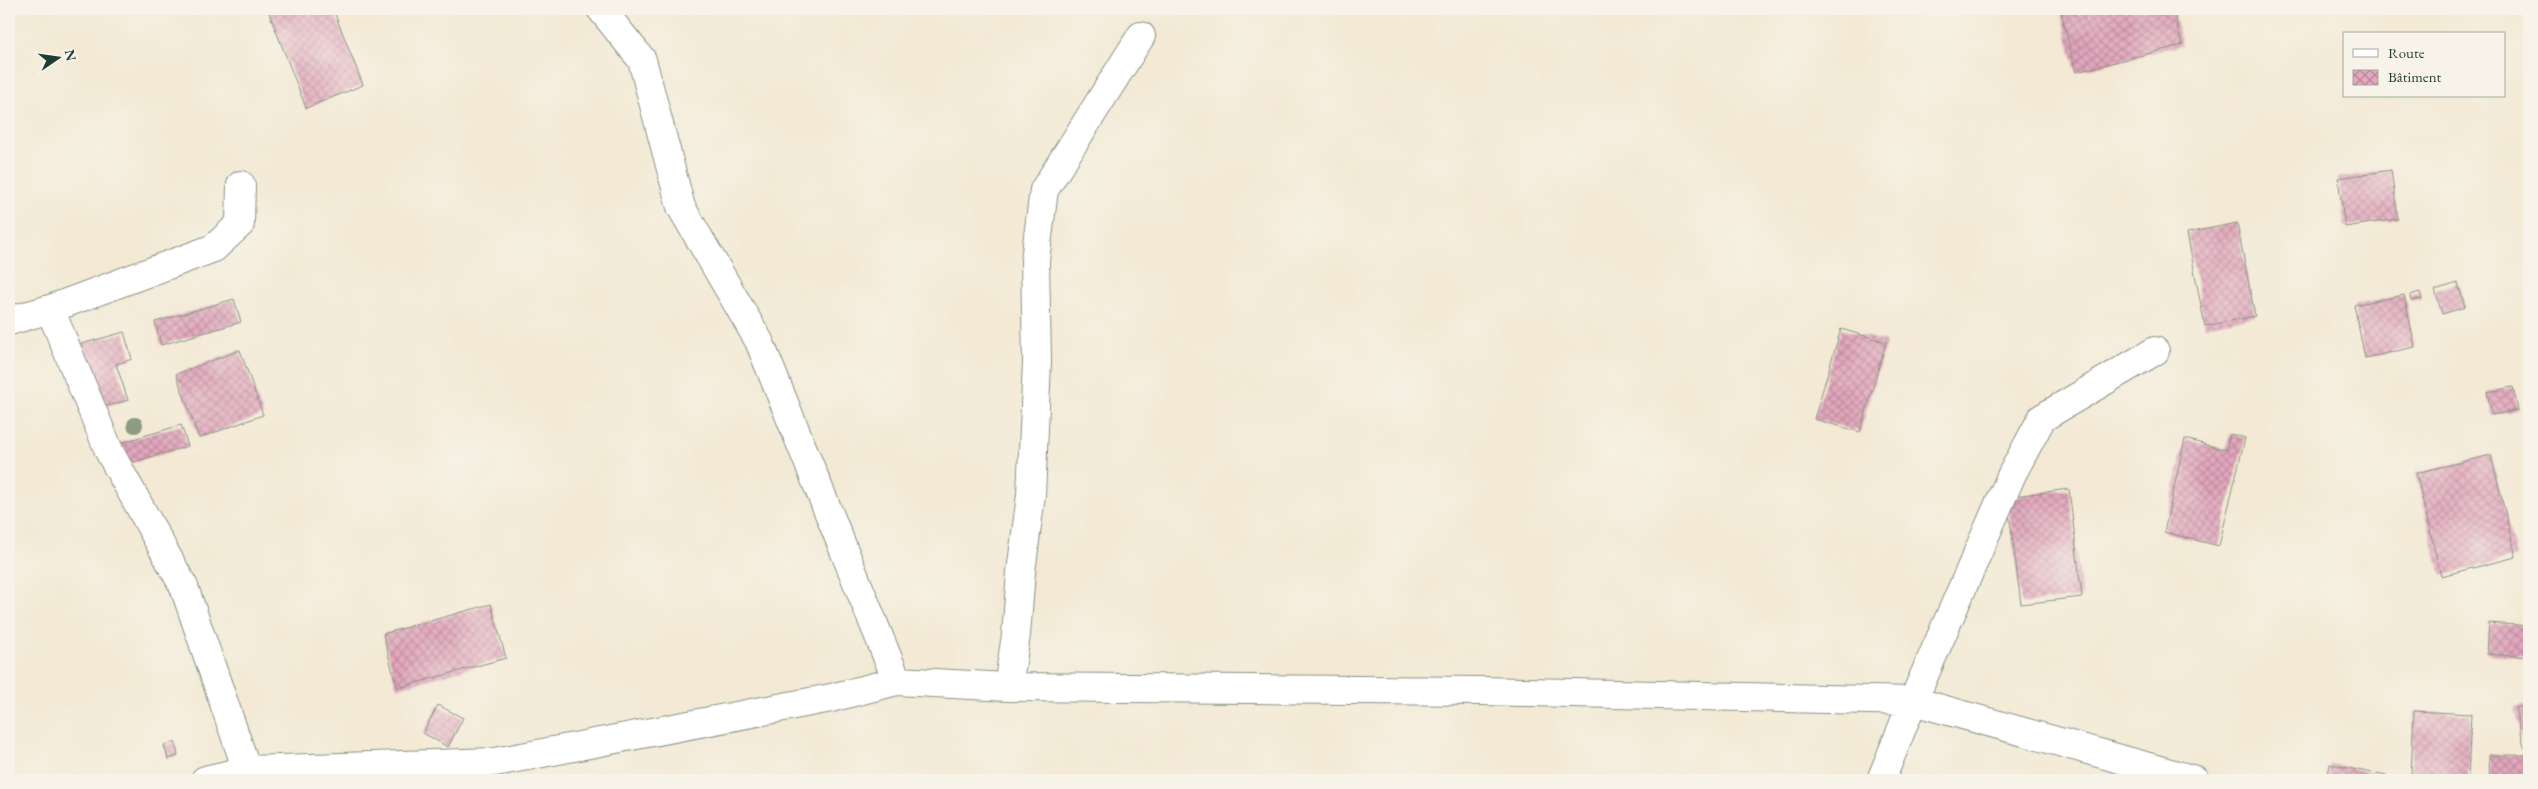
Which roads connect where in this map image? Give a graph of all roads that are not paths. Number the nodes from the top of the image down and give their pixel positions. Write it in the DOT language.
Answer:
graph roads {
  1 [pos="601,9"];
  2 [pos="1141,36"];
  3 [pos="241,185"];
  4 [pos="50,309"];
  5 [pos="9,321"];
  6 [pos="2155,351"];
  7 [pos="897,681"];
  8 [pos="1008,687"];
  9 [pos="1913,701"];
  10 [pos="247,770"];
  11 [pos="291,774"];
  12 [pos="205,780"];
  13 [pos="1881,780"];
  14 [pos="2195,780"];
  1 -- 7 [label="street"];
  2 -- 8 [label="street"];
  3 -- 4 [label="street"];
  4 -- 5 [label="street"];
  4 -- 10 [label="street"];
  6 -- 9 [label="street"];
  7 -- 8 [label="street"];
  7 -- 11 [label="street"];
  8 -- 9 [label="street"];
  9 -- 13 [label="street"];
  9 -- 14 [label="street"];
  10 -- 11 [label="street"];
  10 -- 12 [label="street"];
}
